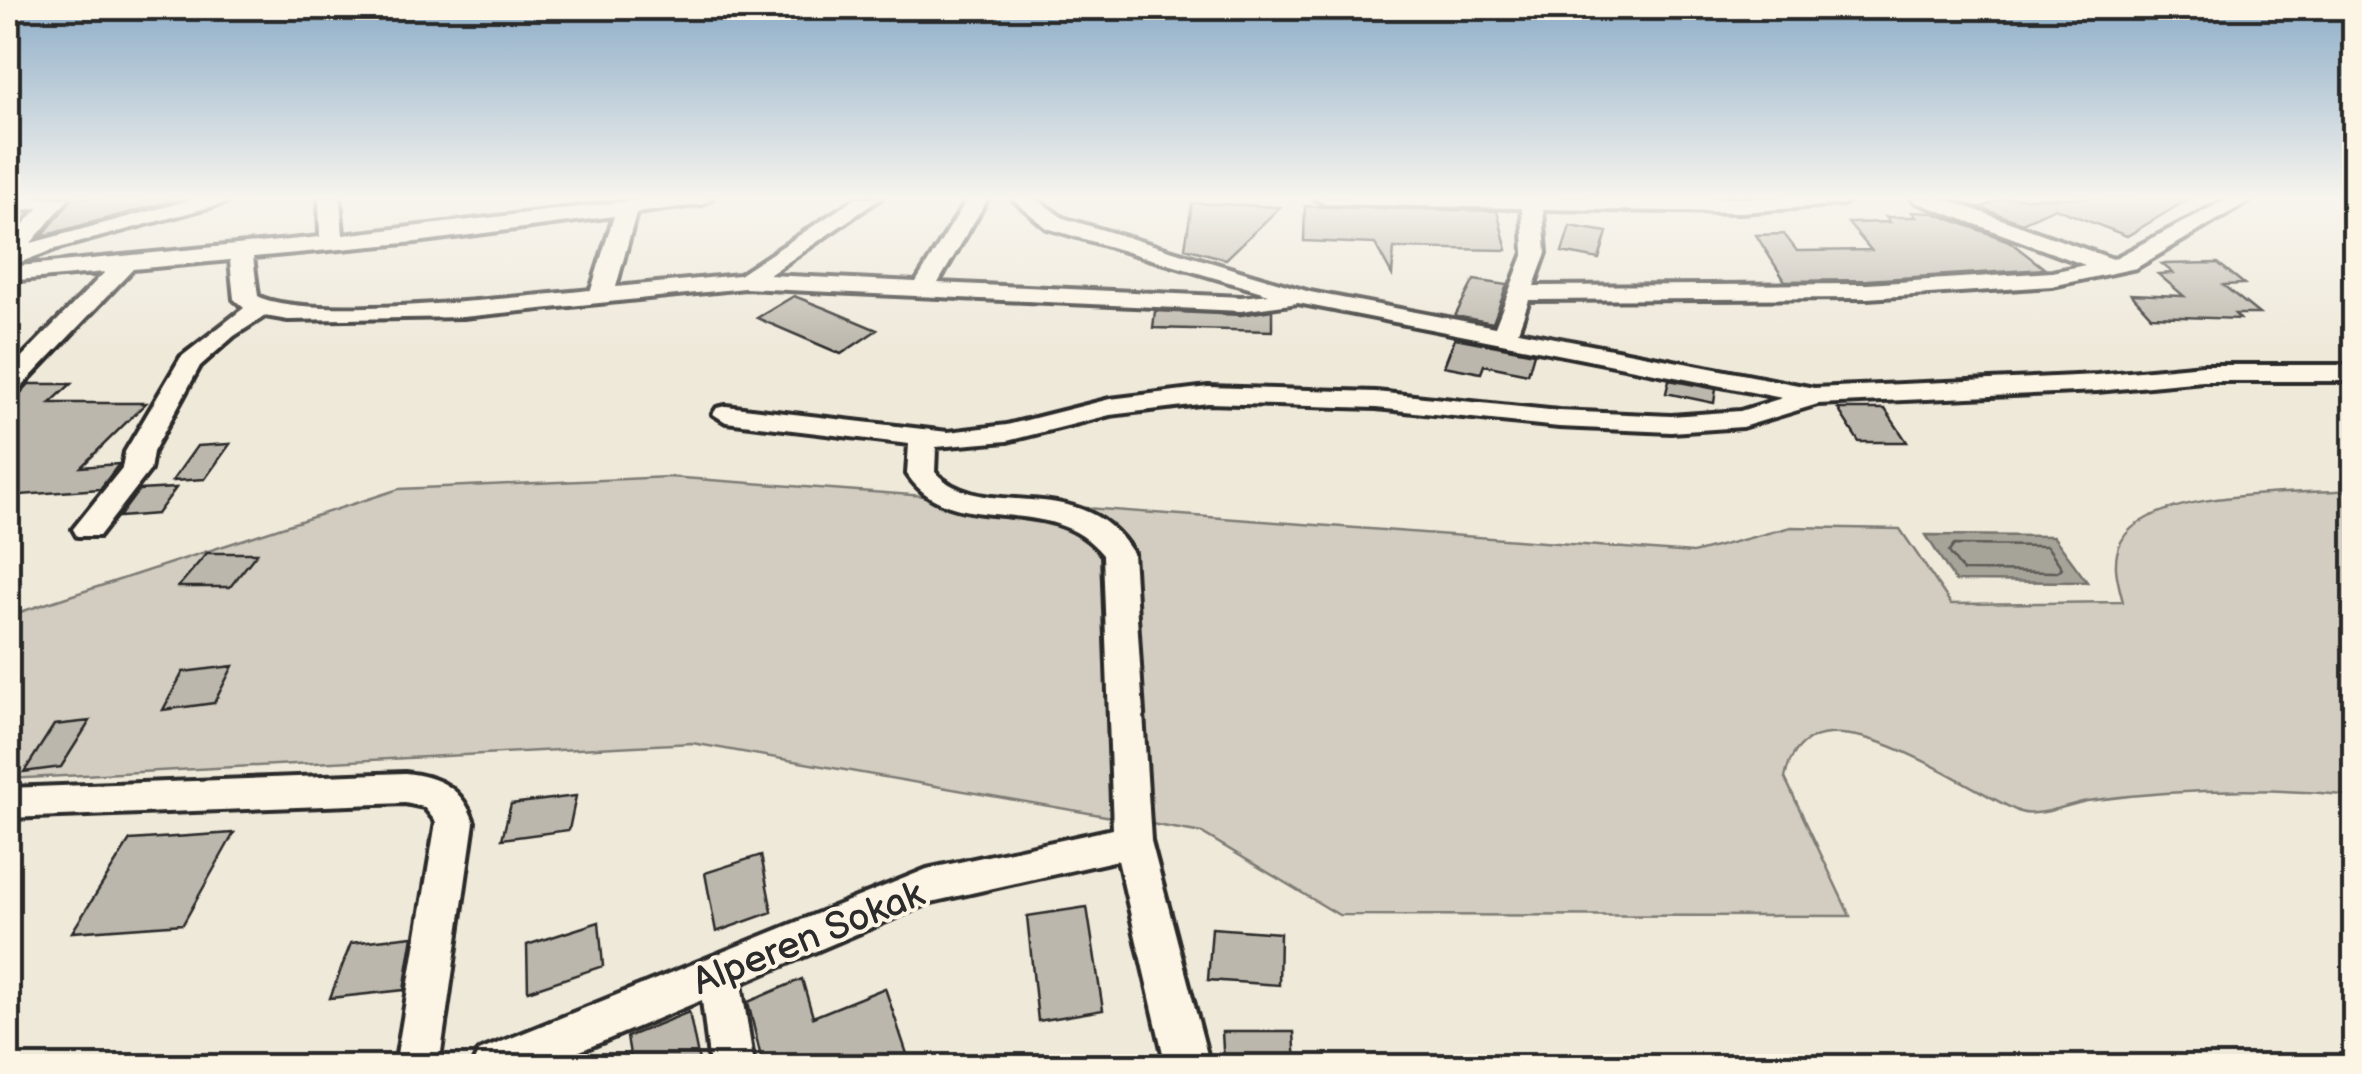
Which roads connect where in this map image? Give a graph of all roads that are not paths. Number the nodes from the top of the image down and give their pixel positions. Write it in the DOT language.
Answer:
graph roads {
  1 [pos="36,248"];
  2 [pos="290,248"];
  3 [pos="615,248"];
  4 [pos="795,248"];
  5 [pos="948,248"];
  6 [pos="1140,248"];
  7 [pos="1535,248"];
  8 [pos="2061,248"];
  9 [pos="2152,248"];
  10 [pos="241,253"];
  11 [pos="8,258"];
  12 [pos="126,263"];
  13 [pos="2116,268"];
  14 [pos="8,274"];
  15 [pos="745,281"];
  16 [pos="923,289"];
  17 [pos="1520,293"];
  18 [pos="601,297"];
  19 [pos="1306,298"];
  20 [pos="261,308"];
  21 [pos="1504,335"];
  22 [pos="2354,372"];
  23 [pos="8,385"];
  24 [pos="1814,396"];
  25 [pos="726,414"];
  26 [pos="924,440"];
  27 [pos="88,529"];
  28 [pos="8,803"];
  29 [pos="1132,841"];
  30 [pos="719,973"];
  31 [pos="417,1066"];
  32 [pos="494,1066"];
  33 [pos="732,1066"];
  34 [pos="1188,1066"];
  1 -- 11 [label="street"];
  2 -- 10 [label="street"];
  3 -- 18 [label="street"];
  4 -- 15 [label="street"];
  5 -- 16 [label="street"];
  6 -- 19 [label="street"];
  7 -- 17 [label="street"];
  8 -- 13 [label="street"];
  9 -- 13 [label="street"];
  10 -- 12 [label="street"];
  10 -- 20 [label="street"];
  12 -- 14 [label="street"];
  12 -- 23 [label="street"];
  13 -- 17 [label="street"];
  15 -- 16 [label="street"];
  15 -- 18 [label="street"];
  16 -- 19 [label="street"];
  17 -- 21 [label="street"];
  18 -- 20 [label="street"];
  19 -- 21 [label="street"];
  20 -- 27 [label="street"];
  21 -- 24 [label="street"];
  22 -- 24 [label="street"];
  24 -- 26 [label="street"];
  25 -- 26 [label="street"];
  26 -- 29 [label="street"];
  28 -- 31 [label="street"];
  29 -- 30 [label="street, Alperen Sokak"];
  29 -- 34 [label="street"];
  30 -- 32 [label="street, Alperen Sokak"];
  30 -- 33 [label="street"];
}
